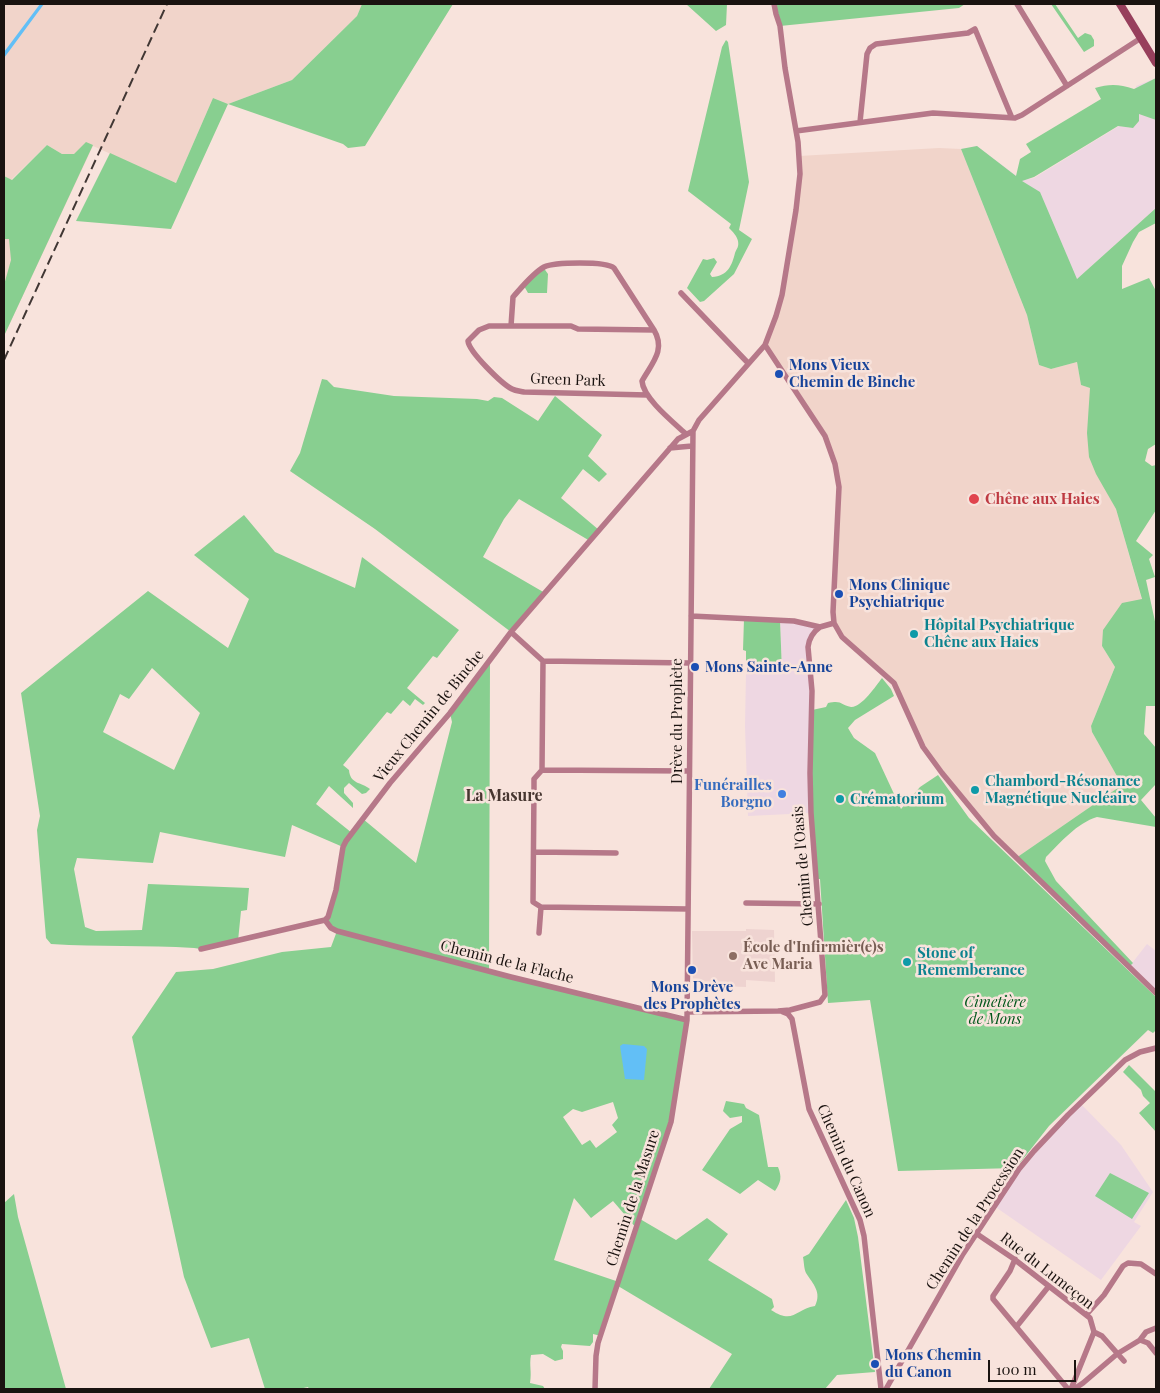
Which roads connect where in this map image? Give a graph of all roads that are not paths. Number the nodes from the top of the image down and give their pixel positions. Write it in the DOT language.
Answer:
graph roads {
  1 [pos="774,4"];
  2 [pos="1017,4"];
  3 [pos="1120,4"];
  4 [pos="1141,38"];
  5 [pos="1156,63"];
  6 [pos="1067,86"];
  7 [pos="1012,118"];
  8 [pos="860,122"];
  9 [pos="796,132"];
  10 [pos="681,293"];
  11 [pos="511,326"];
  12 [pos="654,330"];
  13 [pos="765,345"];
  14 [pos="748,363"];
  15 [pos="647,395"];
  16 [pos="693,431"];
  17 [pos="686,434"];
  18 [pos="692,446"];
  19 [pos="670,448"];
  20 [pos="690,616"];
  21 [pos="834,623"];
  22 [pos="820,627"];
  23 [pos="511,632"];
  24 [pos="543,661"];
  25 [pos="690,663"];
  26 [pos="542,770"];
  27 [pos="689,771"];
  28 [pos="534,852"];
  29 [pos="616,853"];
  30 [pos="746,903"];
  31 [pos="819,904"];
  32 [pos="541,907"];
  33 [pos="688,909"];
  34 [pos="325,920"];
  35 [pos="539,933"];
  36 [pos="201,949"];
  37 [pos="1156,993"];
  38 [pos="687,1012"];
  39 [pos="778,1012"];
  40 [pos="687,1020"];
  41 [pos="1156,1048"];
  42 [pos="977,1234"];
  43 [pos="1015,1260"];
  44 [pos="1156,1274"];
  45 [pos="1049,1286"];
  46 [pos="1086,1315"];
  47 [pos="1017,1326"];
  48 [pos="1156,1328"];
  49 [pos="1094,1332"];
  50 [pos="1140,1340"];
  51 [pos="1156,1353"];
  52 [pos="1117,1354"];
  53 [pos="1124,1361"];
  54 [pos="595,1389"];
  55 [pos="881,1389"];
  56 [pos="886,1389"];
  57 [pos="1071,1389"];
  1 -- 9 [label="street"];
  2 -- 6 [label="street"];
  3 -- 4 [label="main road"];
  4 -- 5 [label="main road"];
  4 -- 6 [label="street"];
  6 -- 7 [label="street"];
  7 -- 8 [label="street"];
  7 -- 8 [label="street"];
  8 -- 9 [label="street"];
  9 -- 13 [label="street"];
  10 -- 14 [label="street"];
  11 -- 12 [label="street, Green Park"];
  11 -- 12 [label="street"];
  11 -- 15 [label="street, Green Park"];
  12 -- 15 [label="street"];
  13 -- 14 [label="street"];
  13 -- 21 [label="street"];
  14 -- 16 [label="street"];
  15 -- 17 [label="street"];
  16 -- 17 [label="street, Vieux Chemin de Binche"];
  16 -- 18 [label="street, Drève du Prophète"];
  17 -- 19 [label="street, Vieux Chemin de Binche"];
  18 -- 19 [label="street"];
  18 -- 20 [label="street, Drève du Prophète"];
  19 -- 23 [label="street, Vieux Chemin de Binche"];
  20 -- 22 [label="street"];
  20 -- 25 [label="street, Drève du Prophète"];
  21 -- 22 [label="street"];
  21 -- 37 [label="street"];
  22 -- 31 [label="street, Chemin de l'Oasis"];
  23 -- 24 [label="street"];
  23 -- 34 [label="street, Vieux Chemin de Binche"];
  24 -- 25 [label="street"];
  24 -- 26 [label="street"];
  25 -- 27 [label="street, Drève du Prophète"];
  26 -- 27 [label="street"];
  26 -- 28 [label="street"];
  27 -- 33 [label="street, Drève du Prophète"];
  28 -- 29 [label="street"];
  28 -- 32 [label="street"];
  30 -- 31 [label="street"];
  31 -- 39 [label="street, Chemin de l'Oasis"];
  32 -- 33 [label="street"];
  32 -- 35 [label="street"];
  33 -- 38 [label="street, Drève du Prophète"];
  34 -- 36 [label="street"];
  34 -- 40 [label="street, Chemin de la Flache"];
  38 -- 39 [label="street, Chemin de l'Oasis"];
  38 -- 40 [label="street, Chemin de la Masure"];
  39 -- 55 [label="street, Chemin du Canon"];
  40 -- 54 [label="street, Chemin de la Masure"];
  41 -- 42 [label="street, Chemin de la Procession"];
  42 -- 43 [label="street, Rue du Lumeçon"];
  42 -- 56 [label="street, Chemin de la Procession"];
  43 -- 45 [label="street, Rue du Lumeçon"];
  43 -- 47 [label="street"];
  44 -- 46 [label="street"];
  45 -- 46 [label="street, Rue du Lumeçon"];
  45 -- 47 [label="street"];
  46 -- 49 [label="street, Rue du Lumeçon"];
  47 -- 57 [label="street"];
  48 -- 50 [label="street"];
  49 -- 52 [label="street"];
  49 -- 57 [label="street, Rue du Lumeçon"];
  50 -- 51 [label="street"];
  50 -- 52 [label="street"];
  52 -- 53 [label="street"];
  52 -- 57 [label="street"];
}
